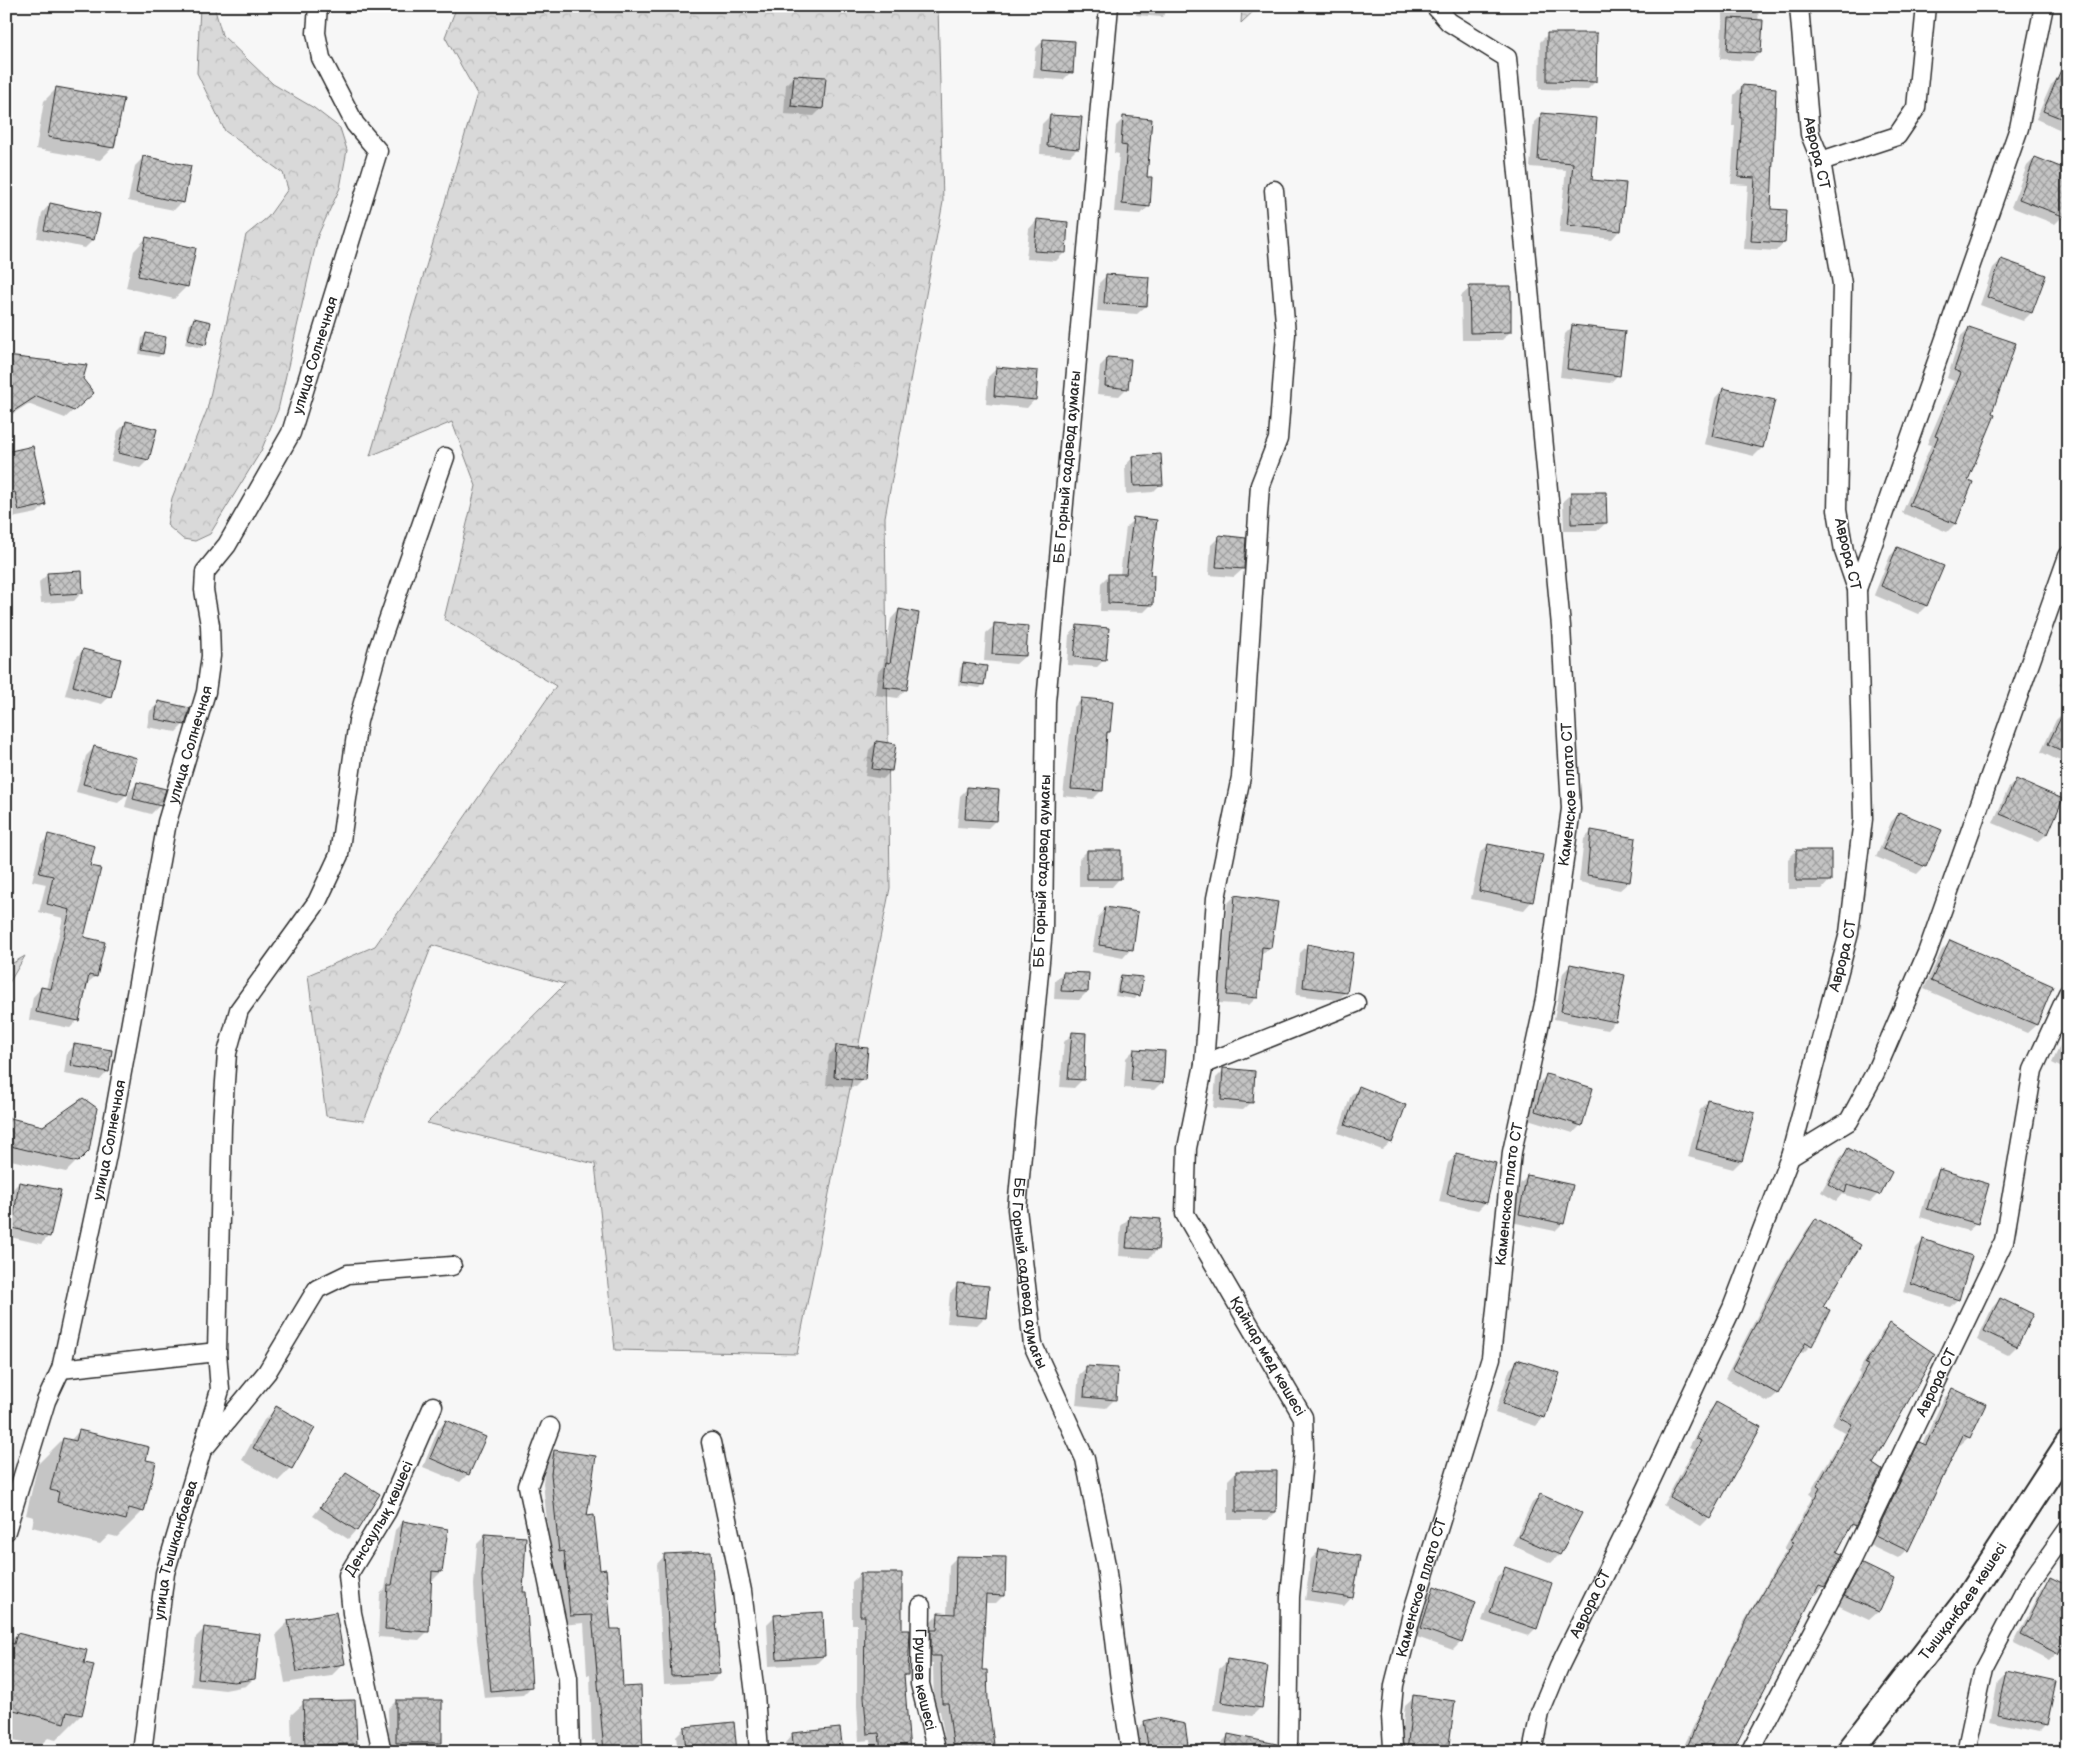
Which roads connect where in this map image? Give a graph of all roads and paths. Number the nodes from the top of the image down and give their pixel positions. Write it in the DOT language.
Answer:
graph roads {
  1 [pos="318,6"];
  2 [pos="1109,6"];
  3 [pos="1435,6"];
  4 [pos="1799,6"];
  5 [pos="1926,6"];
  6 [pos="2044,6"];
  7 [pos="1821,161"];
  8 [pos="1274,190"];
  9 [pos="445,457"];
  10 [pos="2068,556"];
  11 [pos="1857,589"];
  12 [pos="2068,993"];
  13 [pos="1356,1003"];
  14 [pos="1204,1064"];
  15 [pos="1790,1157"];
  16 [pos="452,1266"];
  17 [pos="217,1352"];
  18 [pos="61,1369"];
  19 [pos="433,1406"];
  20 [pos="550,1427"];
  21 [pos="711,1442"];
  22 [pos="2068,1444"];
  23 [pos="201,1453"];
  24 [pos="2068,1529"];
  25 [pos="6,1531"];
  26 [pos="921,1606"];
  27 [pos="142,1752"];
  28 [pos="382,1752"];
  29 [pos="570,1752"];
  30 [pos="758,1752"];
  31 [pos="938,1752"];
  32 [pos="1131,1752"];
  33 [pos="1288,1752"];
  34 [pos="1396,1752"];
  35 [pos="1532,1752"];
  36 [pos="1750,1752"];
  37 [pos="1848,1752"];
  38 [pos="1966,1752"];
  1 -- 18 [label="street, улица Солнечная"];
  2 -- 32 [label="street, ББ Горный садовод аумағы"];
  3 -- 34 [label="street, Каменское плато СТ"];
  4 -- 7 [label="street, Аврора СТ"];
  5 -- 7 [label="street"];
  6 -- 11 [label="street"];
  7 -- 11 [label="street, Аврора СТ"];
  8 -- 14 [label="street, Қайнар мед көшесі"];
  9 -- 17 [label="street, улица Тышканбаева"];
  10 -- 15 [label="street"];
  11 -- 15 [label="street, Аврора СТ"];
  12 -- 36 [label="street, Аврора СТ"];
  13 -- 14 [label="street"];
  14 -- 33 [label="street, Қайнар мед көшесі"];
  15 -- 35 [label="street, Аврора СТ"];
  16 -- 23 [label="street"];
  17 -- 18 [label="street"];
  17 -- 23 [label="street, улица Тышканбаева"];
  18 -- 25 [label="street"];
  19 -- 28 [label="street, Денсаулық көшесі"];
  20 -- 29 [label="street"];
  21 -- 30 [label="street"];
  22 -- 37 [label="street, Тышқанбаев көшесі"];
  23 -- 27 [label="street, улица Тышканбаева"];
  24 -- 38 [label="street"];
  26 -- 31 [label="street, Грушев көшесі"];
}
